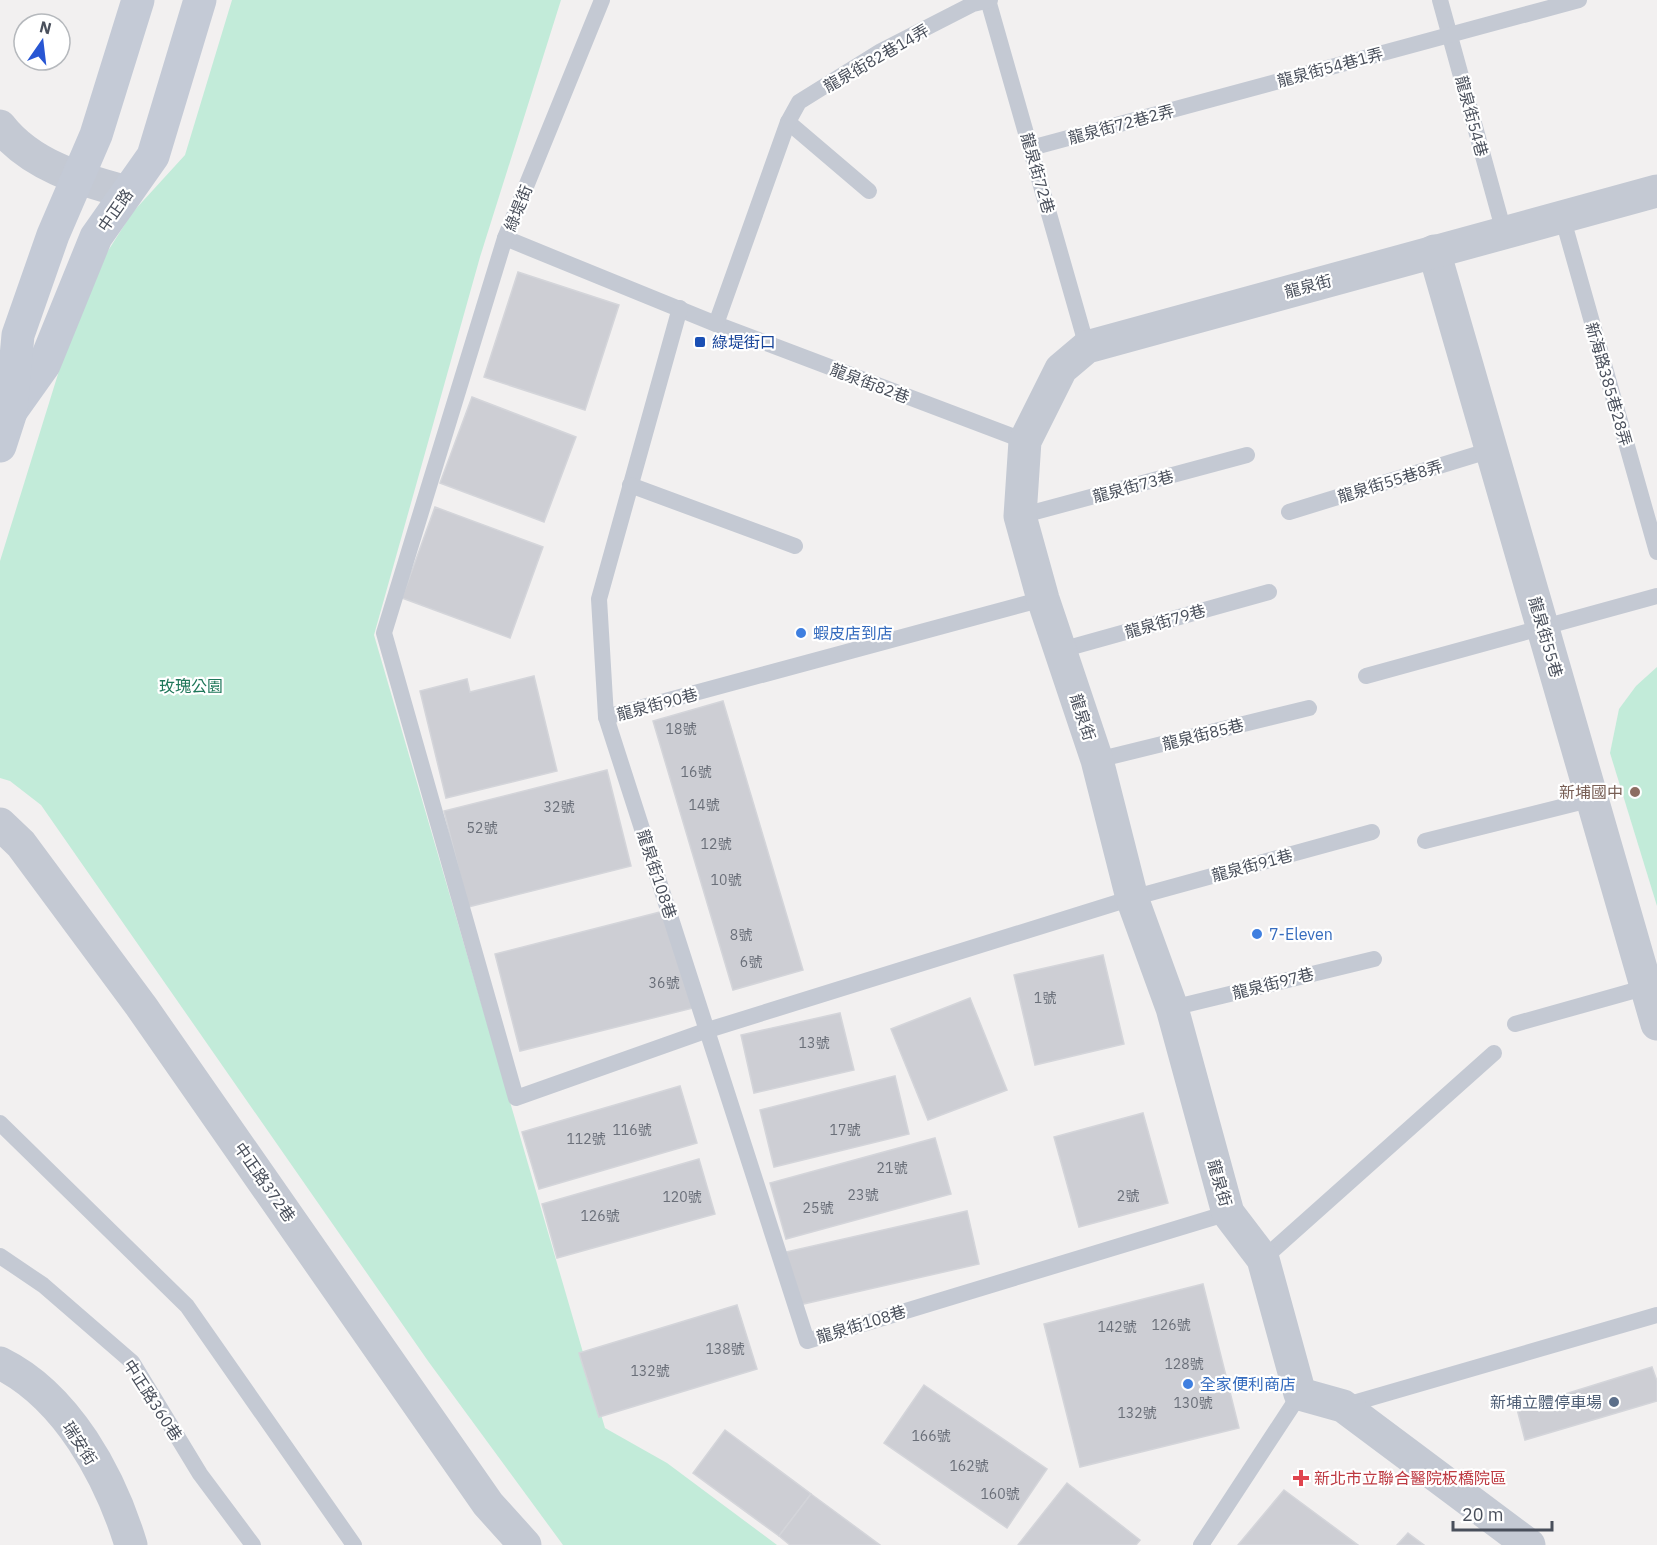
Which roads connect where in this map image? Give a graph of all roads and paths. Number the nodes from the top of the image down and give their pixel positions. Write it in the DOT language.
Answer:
graph roads {
  1 [pos="138,0"];
  2 [pos="200,0"];
  3 [pos="602,0"];
  4 [pos="1440,0"];
  5 [pos="1579,0"];
  6 [pos="981,1"];
  7 [pos="1449,35"];
  8 [pos="1211,99"];
  9 [pos="788,122"];
  10 [pos="0,126"];
  11 [pos="1031,148"];
  12 [pos="75,178"];
  13 [pos="869,190"];
  14 [pos="1657,191"];
  15 [pos="127,192"];
  16 [pos="1562,216"];
  17 [pos="1504,232"];
  18 [pos="505,238"];
  19 [pos="1434,251"];
  20 [pos="680,308"];
  21 [pos="716,324"];
  22 [pos="1087,347"];
  23 [pos="11,412"];
  24 [pos="1025,441"];
  25 [pos="0,446"];
  26 [pos="1491,450"];
  27 [pos="1247,455"];
  28 [pos="630,485"];
  29 [pos="1289,512"];
  30 [pos="1020,516"];
  31 [pos="795,546"];
  32 [pos="1657,552"];
  33 [pos="1269,592"];
  34 [pos="1657,596"];
  35 [pos="1043,598"];
  36 [pos="1543,628"];
  37 [pos="1061,650"];
  38 [pos="1366,676"];
  39 [pos="1309,708"];
  40 [pos="606,717"];
  41 [pos="1097,760"];
  42 [pos="1593,799"];
  43 [pos="0,824"];
  44 [pos="1372,832"];
  45 [pos="1425,841"];
  46 [pos="1132,898"];
  47 [pos="1374,958"];
  48 [pos="1647,987"];
  49 [pos="1172,1008"];
  50 [pos="1515,1024"];
  51 [pos="1657,1024"];
  52 [pos="708,1030"];
  53 [pos="1494,1053"];
  54 [pos="0,1124"];
  55 [pos="1228,1213"];
  56 [pos="0,1256"];
  57 [pos="1263,1259"];
  58 [pos="1657,1315"];
  59 [pos="0,1363"];
  60 [pos="1300,1394"];
  61 [pos="1343,1406"];
  62 [pos="131,1545"];
  63 [pos="253,1545"];
  64 [pos="354,1545"];
  65 [pos="525,1545"];
  66 [pos="1201,1545"];
  67 [pos="1529,1545"];
  1 -- 12 [label="main road, 中正路"];
  2 -- 15 [label="main road, 中正路"];
  3 -- 18 [label="lane, 綠堤街"];
  4 -- 7 [label="lane, 龍泉街54巷"];
  5 -- 7 [label="lane, 龍泉街54巷1弄"];
  6 -- 9 [label="lane, 龍泉街82巷14弄"];
  6 -- 11 [label="lane, 龍泉街72巷"];
  7 -- 8 [label="lane, 龍泉街54巷1弄"];
  7 -- 17 [label="lane, 龍泉街54巷"];
  8 -- 11 [label="lane, 龍泉街72巷2弄"];
  9 -- 13 [label="lane"];
  9 -- 21 [label="lane, 龍泉街82巷14弄"];
  10 -- 12 [label="street"];
  11 -- 22 [label="lane, 龍泉街72巷"];
  12 -- 15 [label="street"];
  12 -- 23 [label="main road, 中正路"];
  14 -- 16 [label="street, 龍泉街"];
  15 -- 23 [label="main road, 中正路"];
  16 -- 17 [label="street, 龍泉街"];
  16 -- 32 [label="lane, 新海路385巷28弄"];
  17 -- 19 [label="street, 龍泉街"];
  18 -- 20 [label="lane, 綠堤街"];
  18 -- 52 [label="lane"];
  19 -- 22 [label="street, 龍泉街"];
  19 -- 26 [label="street, 龍泉街55巷"];
  20 -- 21 [label="lane, 綠堤街"];
  20 -- 28 [label="lane, 龍泉街90巷"];
  21 -- 24 [label="lane, 龍泉街82巷"];
  22 -- 24 [label="street, 龍泉街"];
  23 -- 25 [label="main road, 中正路"];
  24 -- 30 [label="street, 龍泉街"];
  26 -- 29 [label="lane, 龍泉街55巷8弄"];
  26 -- 36 [label="street, 龍泉街55巷"];
  27 -- 30 [label="lane, 龍泉街73巷"];
  28 -- 31 [label="lane"];
  28 -- 40 [label="lane, 龍泉街90巷"];
  30 -- 35 [label="street, 龍泉街"];
  33 -- 37 [label="lane, 龍泉街79巷"];
  34 -- 36 [label="lane"];
  35 -- 37 [label="street, 龍泉街"];
  35 -- 40 [label="lane, 龍泉街90巷"];
  36 -- 38 [label="lane"];
  36 -- 42 [label="street, 龍泉街55巷"];
  37 -- 41 [label="street, 龍泉街"];
  39 -- 41 [label="lane, 龍泉街85巷"];
  40 -- 52 [label="lane, 龍泉街108巷"];
  41 -- 46 [label="street, 龍泉街"];
  42 -- 45 [label="lane"];
  42 -- 48 [label="street, 龍泉街55巷"];
  43 -- 65 [label="street, 中正路372巷"];
  44 -- 46 [label="lane, 龍泉街91巷"];
  46 -- 49 [label="street, 龍泉街"];
  46 -- 52 [label="lane"];
  47 -- 49 [label="lane, 龍泉街97巷"];
  48 -- 50 [label="lane"];
  48 -- 51 [label="street, 龍泉街55巷"];
  49 -- 55 [label="street, 龍泉街"];
  52 -- 55 [label="lane, 龍泉街108巷"];
  53 -- 57 [label="lane"];
  54 -- 64 [label="lane"];
  55 -- 57 [label="street, 龍泉街"];
  56 -- 63 [label="lane, 中正路360巷"];
  57 -- 60 [label="street, 龍泉街"];
  58 -- 61 [label="lane"];
  59 -- 62 [label="street, 瑞安街"];
  60 -- 61 [label="street"];
  60 -- 66 [label="lane"];
  61 -- 67 [label="street"];
}
